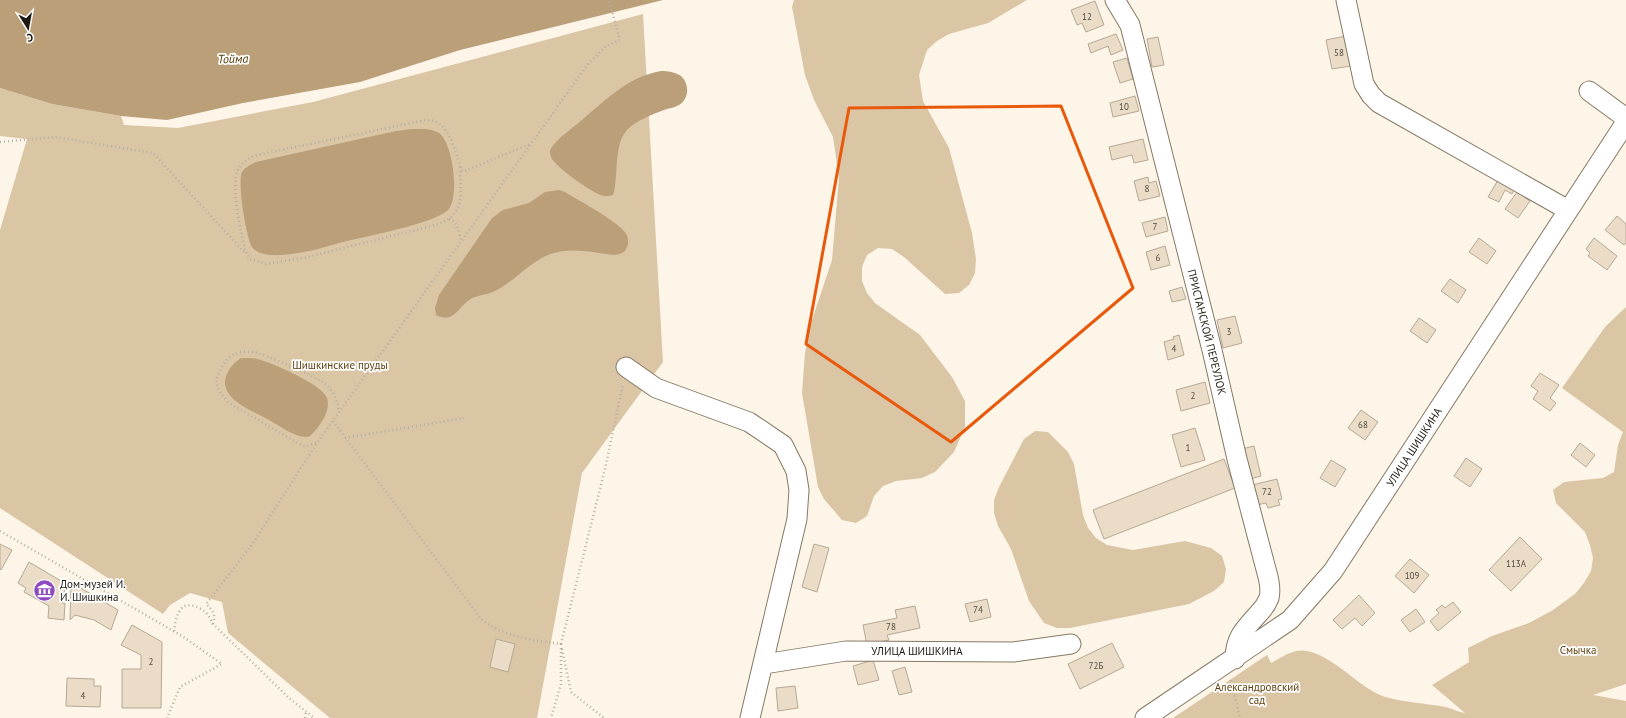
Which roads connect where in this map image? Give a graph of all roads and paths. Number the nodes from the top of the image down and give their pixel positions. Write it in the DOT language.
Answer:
graph roads {
  1 [pos="609,0"];
  2 [pos="1115,0"];
  3 [pos="1346,0"];
  4 [pos="1588,91"];
  5 [pos="1626,118"];
  6 [pos="1626,122"];
  7 [pos="0,142"];
  8 [pos="531,144"];
  9 [pos="460,167"];
  10 [pos="1568,210"];
  11 [pos="449,219"];
  12 [pos="461,242"];
  13 [pos="250,259"];
  14 [pos="626,368"];
  15 [pos="339,412"];
  16 [pos="464,418"];
  17 [pos="332,421"];
  18 [pos="345,438"];
  19 [pos="317,443"];
  20 [pos="0,531"];
  21 [pos="213,624"];
  22 [pos="174,631"];
  23 [pos="561,644"];
  24 [pos="1071,644"];
  25 [pos="764,664"];
  26 [pos="1232,667"];
  27 [pos="306,712"];
  28 [pos="168,718"];
  29 [pos="305,718"];
  30 [pos="314,718"];
  31 [pos="551,718"];
  32 [pos="604,718"];
  33 [pos="750,718"];
  34 [pos="1145,718"];
  35 [pos="1240,718"];
  1 -- 8 [label="path"];
  2 -- 26 [label="street, ПРИСТАНСКОЙ ПЕРЕУЛОК"];
  3 -- 10 [label="street"];
  4 -- 5 [label="street"];
  6 -- 10 [label="street, УЛИЦА ШИШКИНА"];
  7 -- 13 [label="path"];
  8 -- 9 [label="path"];
  8 -- 12 [label="path"];
  9 -- 11 [label="path"];
  9 -- 13 [label="path"];
  10 -- 26 [label="street, УЛИЦА ШИШКИНА"];
  11 -- 12 [label="path"];
  11 -- 13 [label="path"];
  12 -- 15 [label="path"];
  14 -- 23 [label="path"];
  14 -- 25 [label="street"];
  15 -- 17 [label="path"];
  15 -- 19 [label="path"];
  16 -- 18 [label="path"];
  17 -- 18 [label="path"];
  17 -- 19 [label="path"];
  18 -- 23 [label="path"];
  19 -- 21 [label="path"];
  20 -- 22 [label="path"];
  21 -- 22 [label="path"];
  21 -- 27 [label="path"];
  22 -- 28 [label="path"];
  23 -- 31 [label="path"];
  23 -- 32 [label="path"];
  24 -- 25 [label="street, УЛИЦА ШИШКИНА"];
  25 -- 33 [label="street"];
  26 -- 34 [label="street, УЛИЦА ШИШКИНА"];
  26 -- 35 [label="path"];
  27 -- 29 [label="path"];
  27 -- 30 [label="path"];
}
